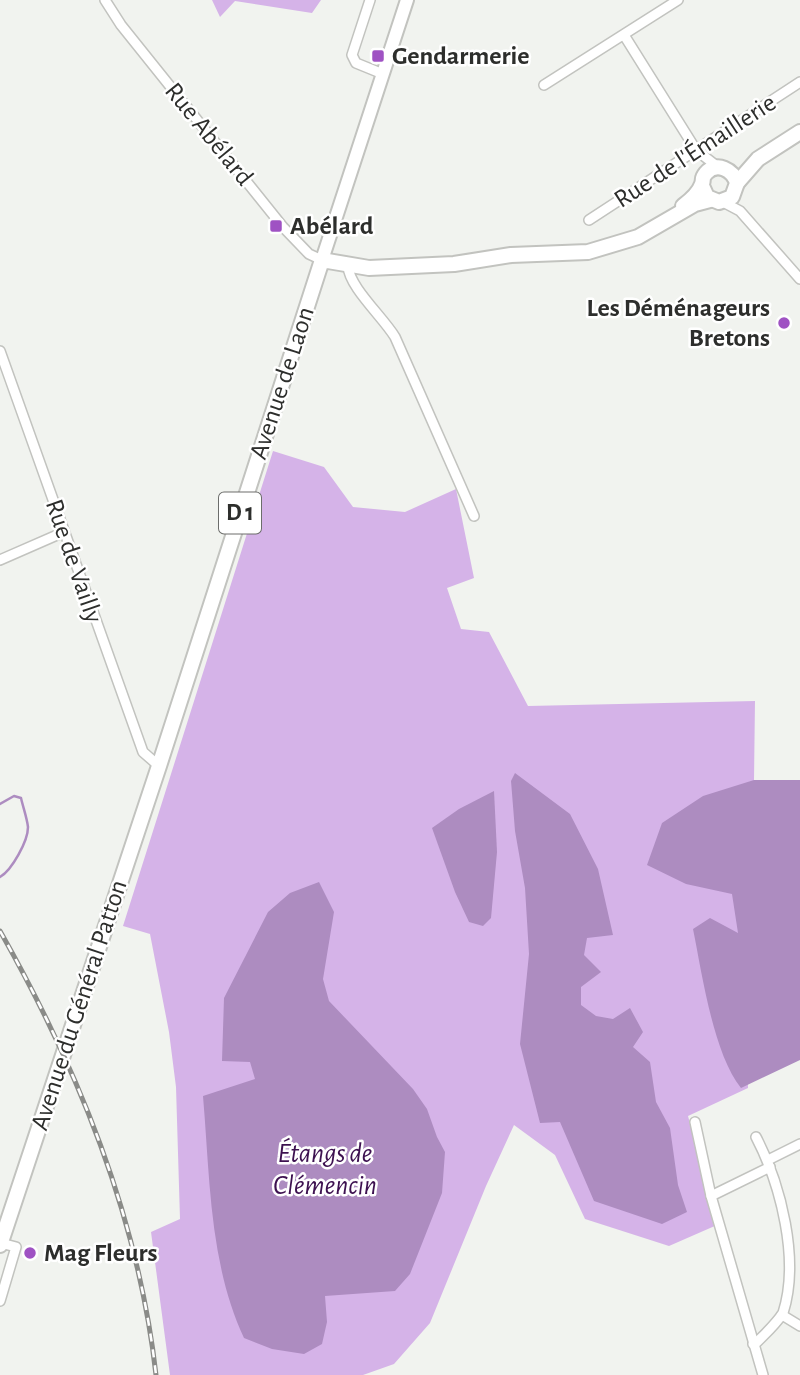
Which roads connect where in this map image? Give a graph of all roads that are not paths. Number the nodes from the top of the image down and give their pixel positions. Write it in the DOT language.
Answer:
graph roads {
  1 [pos="105,0"];
  2 [pos="370,0"];
  3 [pos="407,0"];
  4 [pos="678,0"];
  5 [pos="624,35"];
  6 [pos="383,74"];
  7 [pos="800,82"];
  8 [pos="544,85"];
  9 [pos="800,132"];
  10 [pos="698,153"];
  11 [pos="703,182"];
  12 [pos="725,186"];
  13 [pos="589,220"];
  14 [pos="565,252"];
  15 [pos="322,260"];
  16 [pos="348,266"];
  17 [pos="800,279"];
  18 [pos="0,351"];
  19 [pos="474,516"];
  20 [pos="64,532"];
  21 [pos="0,560"];
  22 [pos="159,766"];
  23 [pos="695,1122"];
  24 [pos="756,1137"];
  25 [pos="800,1144"];
  26 [pos="769,1164"];
  27 [pos="711,1196"];
  28 [pos="0,1244"];
  29 [pos="0,1301"];
  30 [pos="782,1315"];
  31 [pos="800,1326"];
  32 [pos="753,1344"];
  33 [pos="763,1375"];
  1 -- 15 [label="street, Rue Abélard"];
  2 -- 6 [label="street"];
  3 -- 6 [label="main road, Avenue de Laon"];
  4 -- 5 [label="street"];
  5 -- 8 [label="street"];
  5 -- 10 [label="street"];
  6 -- 15 [label="main road, Avenue de Laon"];
  7 -- 10 [label="street, Rue de l'Émaillerie"];
  9 -- 12 [label="main road"];
  10 -- 11 [label="street"];
  10 -- 12 [label="street"];
  10 -- 13 [label="street, Rue de l'Émaillerie"];
  11 -- 12 [label="main road"];
  11 -- 12 [label="main road"];
  11 -- 14 [label="main road"];
  12 -- 14 [label="main road"];
  12 -- 17 [label="street"];
  14 -- 16 [label="main road"];
  15 -- 16 [label="main road"];
  15 -- 22 [label="main road, Avenue de Laon / D 1"];
  16 -- 19 [label="street"];
  18 -- 20 [label="street, Rue de Vailly"];
  20 -- 21 [label="street"];
  20 -- 22 [label="street, Rue de Vailly"];
  22 -- 28 [label="main road, Avenue du Général Patton / D 1"];
  23 -- 27 [label="street"];
  24 -- 26 [label="street"];
  25 -- 26 [label="street"];
  26 -- 27 [label="street"];
  26 -- 30 [label="street"];
  27 -- 32 [label="street"];
  28 -- 29 [label="street"];
  30 -- 31 [label="street"];
  30 -- 32 [label="street"];
  32 -- 33 [label="street"];
}
